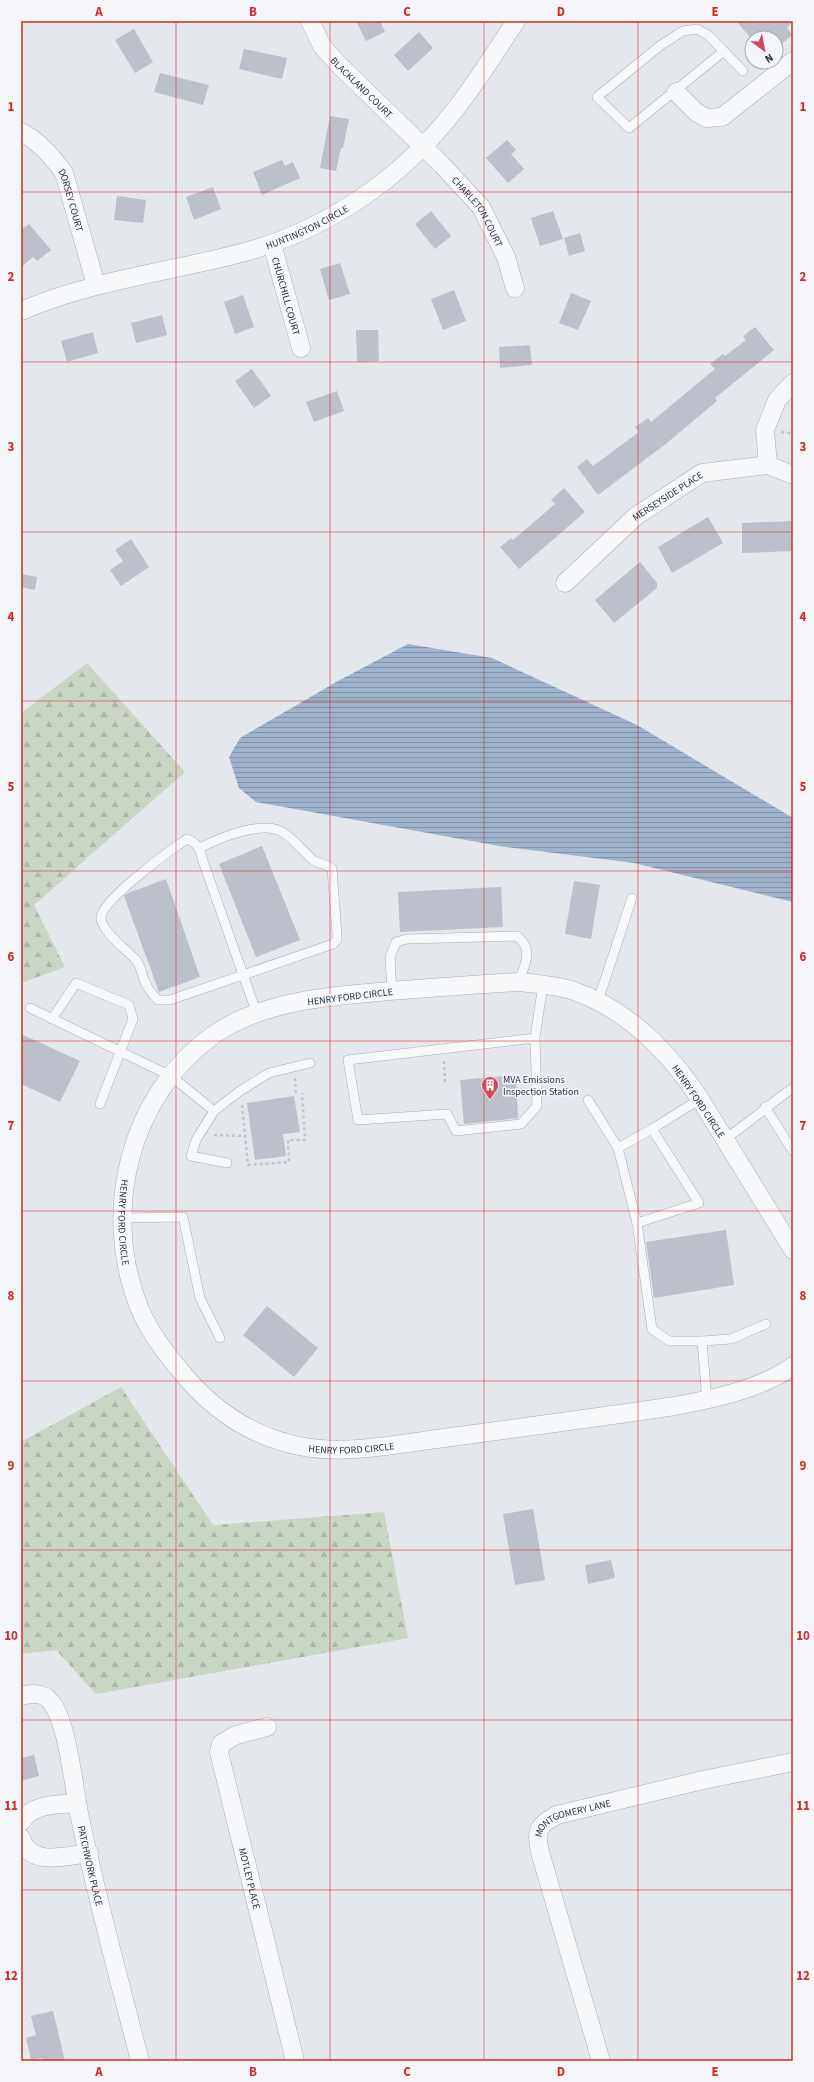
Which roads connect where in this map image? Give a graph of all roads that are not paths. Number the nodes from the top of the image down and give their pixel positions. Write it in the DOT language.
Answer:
graph roads {
  1 [pos="310,21"];
  2 [pos="516,21"];
  3 [pos="724,51"];
  4 [pos="793,61"];
  5 [pos="743,71"];
  6 [pos="676,92"];
  7 [pos="21,132"];
  8 [pos="422,147"];
  9 [pos="272,244"];
  10 [pos="96,285"];
  11 [pos="515,288"];
  12 [pos="21,311"];
  13 [pos="302,348"];
  14 [pos="793,383"];
  15 [pos="768,465"];
  16 [pos="793,474"];
  17 [pos="565,583"];
  18 [pos="200,848"];
  19 [pos="632,898"];
  20 [pos="243,975"];
  21 [pos="519,982"];
  22 [pos="543,984"];
  23 [pos="392,991"];
  24 [pos="598,1001"];
  25 [pos="30,1008"];
  26 [pos="256,1014"];
  27 [pos="52,1019"];
  28 [pos="535,1038"];
  29 [pos="121,1052"];
  30 [pos="310,1063"];
  31 [pos="171,1076"];
  32 [pos="793,1088"];
  33 [pos="700,1099"];
  34 [pos="588,1100"];
  35 [pos="100,1104"];
  36 [pos="765,1107"];
  37 [pos="214,1111"];
  38 [pos="652,1129"];
  39 [pos="724,1139"];
  40 [pos="618,1148"];
  41 [pos="793,1152"];
  42 [pos="227,1163"];
  43 [pos="122,1218"];
  44 [pos="638,1223"];
  45 [pos="793,1250"];
  46 [pos="766,1324"];
  47 [pos="220,1338"];
  48 [pos="702,1341"];
  49 [pos="793,1366"];
  50 [pos="707,1400"];
  51 [pos="21,1696"];
  52 [pos="267,1727"];
  53 [pos="793,1762"];
  54 [pos="77,1803"];
  55 [pos="21,1822"];
  56 [pos="21,1838"];
  57 [pos="89,1853"];
  58 [pos="140,2061"];
  59 [pos="296,2061"];
  60 [pos="602,2061"];
  1 -- 8 [label="street, BLACKLAND COURT"];
  2 -- 8 [label="street, HUNTINGTON CIRCLE"];
  3 -- 5 [label="lane"];
  3 -- 6 [label="lane"];
  3 -- 6 [label="lane"];
  4 -- 6 [label="street"];
  7 -- 10 [label="street, DORSEY COURT"];
  8 -- 9 [label="street, HUNTINGTON CIRCLE"];
  8 -- 11 [label="street, CHARLETON COURT"];
  9 -- 10 [label="street, HUNTINGTON CIRCLE"];
  9 -- 13 [label="street, CHURCHILL COURT"];
  10 -- 12 [label="street, HUNTINGTON CIRCLE"];
  14 -- 15 [label="street"];
  15 -- 16 [label="street, MERSEYSIDE PLACE"];
  15 -- 17 [label="street, MERSEYSIDE PLACE"];
  18 -- 20 [label="lane"];
  18 -- 20 [label="lane"];
  18 -- 20 [label="lane"];
  19 -- 24 [label="lane"];
  20 -- 26 [label="lane"];
  21 -- 22 [label="street, HENRY FORD CIRCLE"];
  21 -- 23 [label="street, HENRY FORD CIRCLE"];
  21 -- 23 [label="lane"];
  22 -- 24 [label="street, HENRY FORD CIRCLE"];
  22 -- 28 [label="lane"];
  23 -- 26 [label="street, HENRY FORD CIRCLE"];
  24 -- 33 [label="street, HENRY FORD CIRCLE"];
  25 -- 27 [label="lane"];
  26 -- 31 [label="street, HENRY FORD CIRCLE"];
  27 -- 29 [label="lane"];
  27 -- 29 [label="lane"];
  28 -- 28 [label="lane"];
  29 -- 31 [label="lane"];
  29 -- 35 [label="lane"];
  30 -- 37 [label="lane"];
  31 -- 37 [label="lane"];
  31 -- 43 [label="street, HENRY FORD CIRCLE"];
  32 -- 36 [label="lane"];
  33 -- 38 [label="lane"];
  33 -- 39 [label="street, HENRY FORD CIRCLE"];
  34 -- 40 [label="lane"];
  36 -- 39 [label="lane"];
  36 -- 41 [label="lane"];
  37 -- 42 [label="lane"];
  38 -- 40 [label="lane"];
  38 -- 44 [label="lane"];
  39 -- 45 [label="street, HENRY FORD CIRCLE"];
  40 -- 44 [label="lane"];
  43 -- 47 [label="lane"];
  43 -- 50 [label="street, HENRY FORD CIRCLE"];
  44 -- 48 [label="lane"];
  46 -- 48 [label="lane"];
  48 -- 50 [label="lane"];
  49 -- 50 [label="street, HENRY FORD CIRCLE"];
  51 -- 54 [label="street, PATCHWORK PLACE"];
  52 -- 59 [label="street, MOTLEY PLACE"];
  53 -- 60 [label="street, MONTGOMERY LANE"];
  54 -- 55 [label="street"];
  54 -- 57 [label="street, PATCHWORK PLACE"];
  56 -- 57 [label="street"];
  57 -- 58 [label="street, PATCHWORK PLACE"];
}
